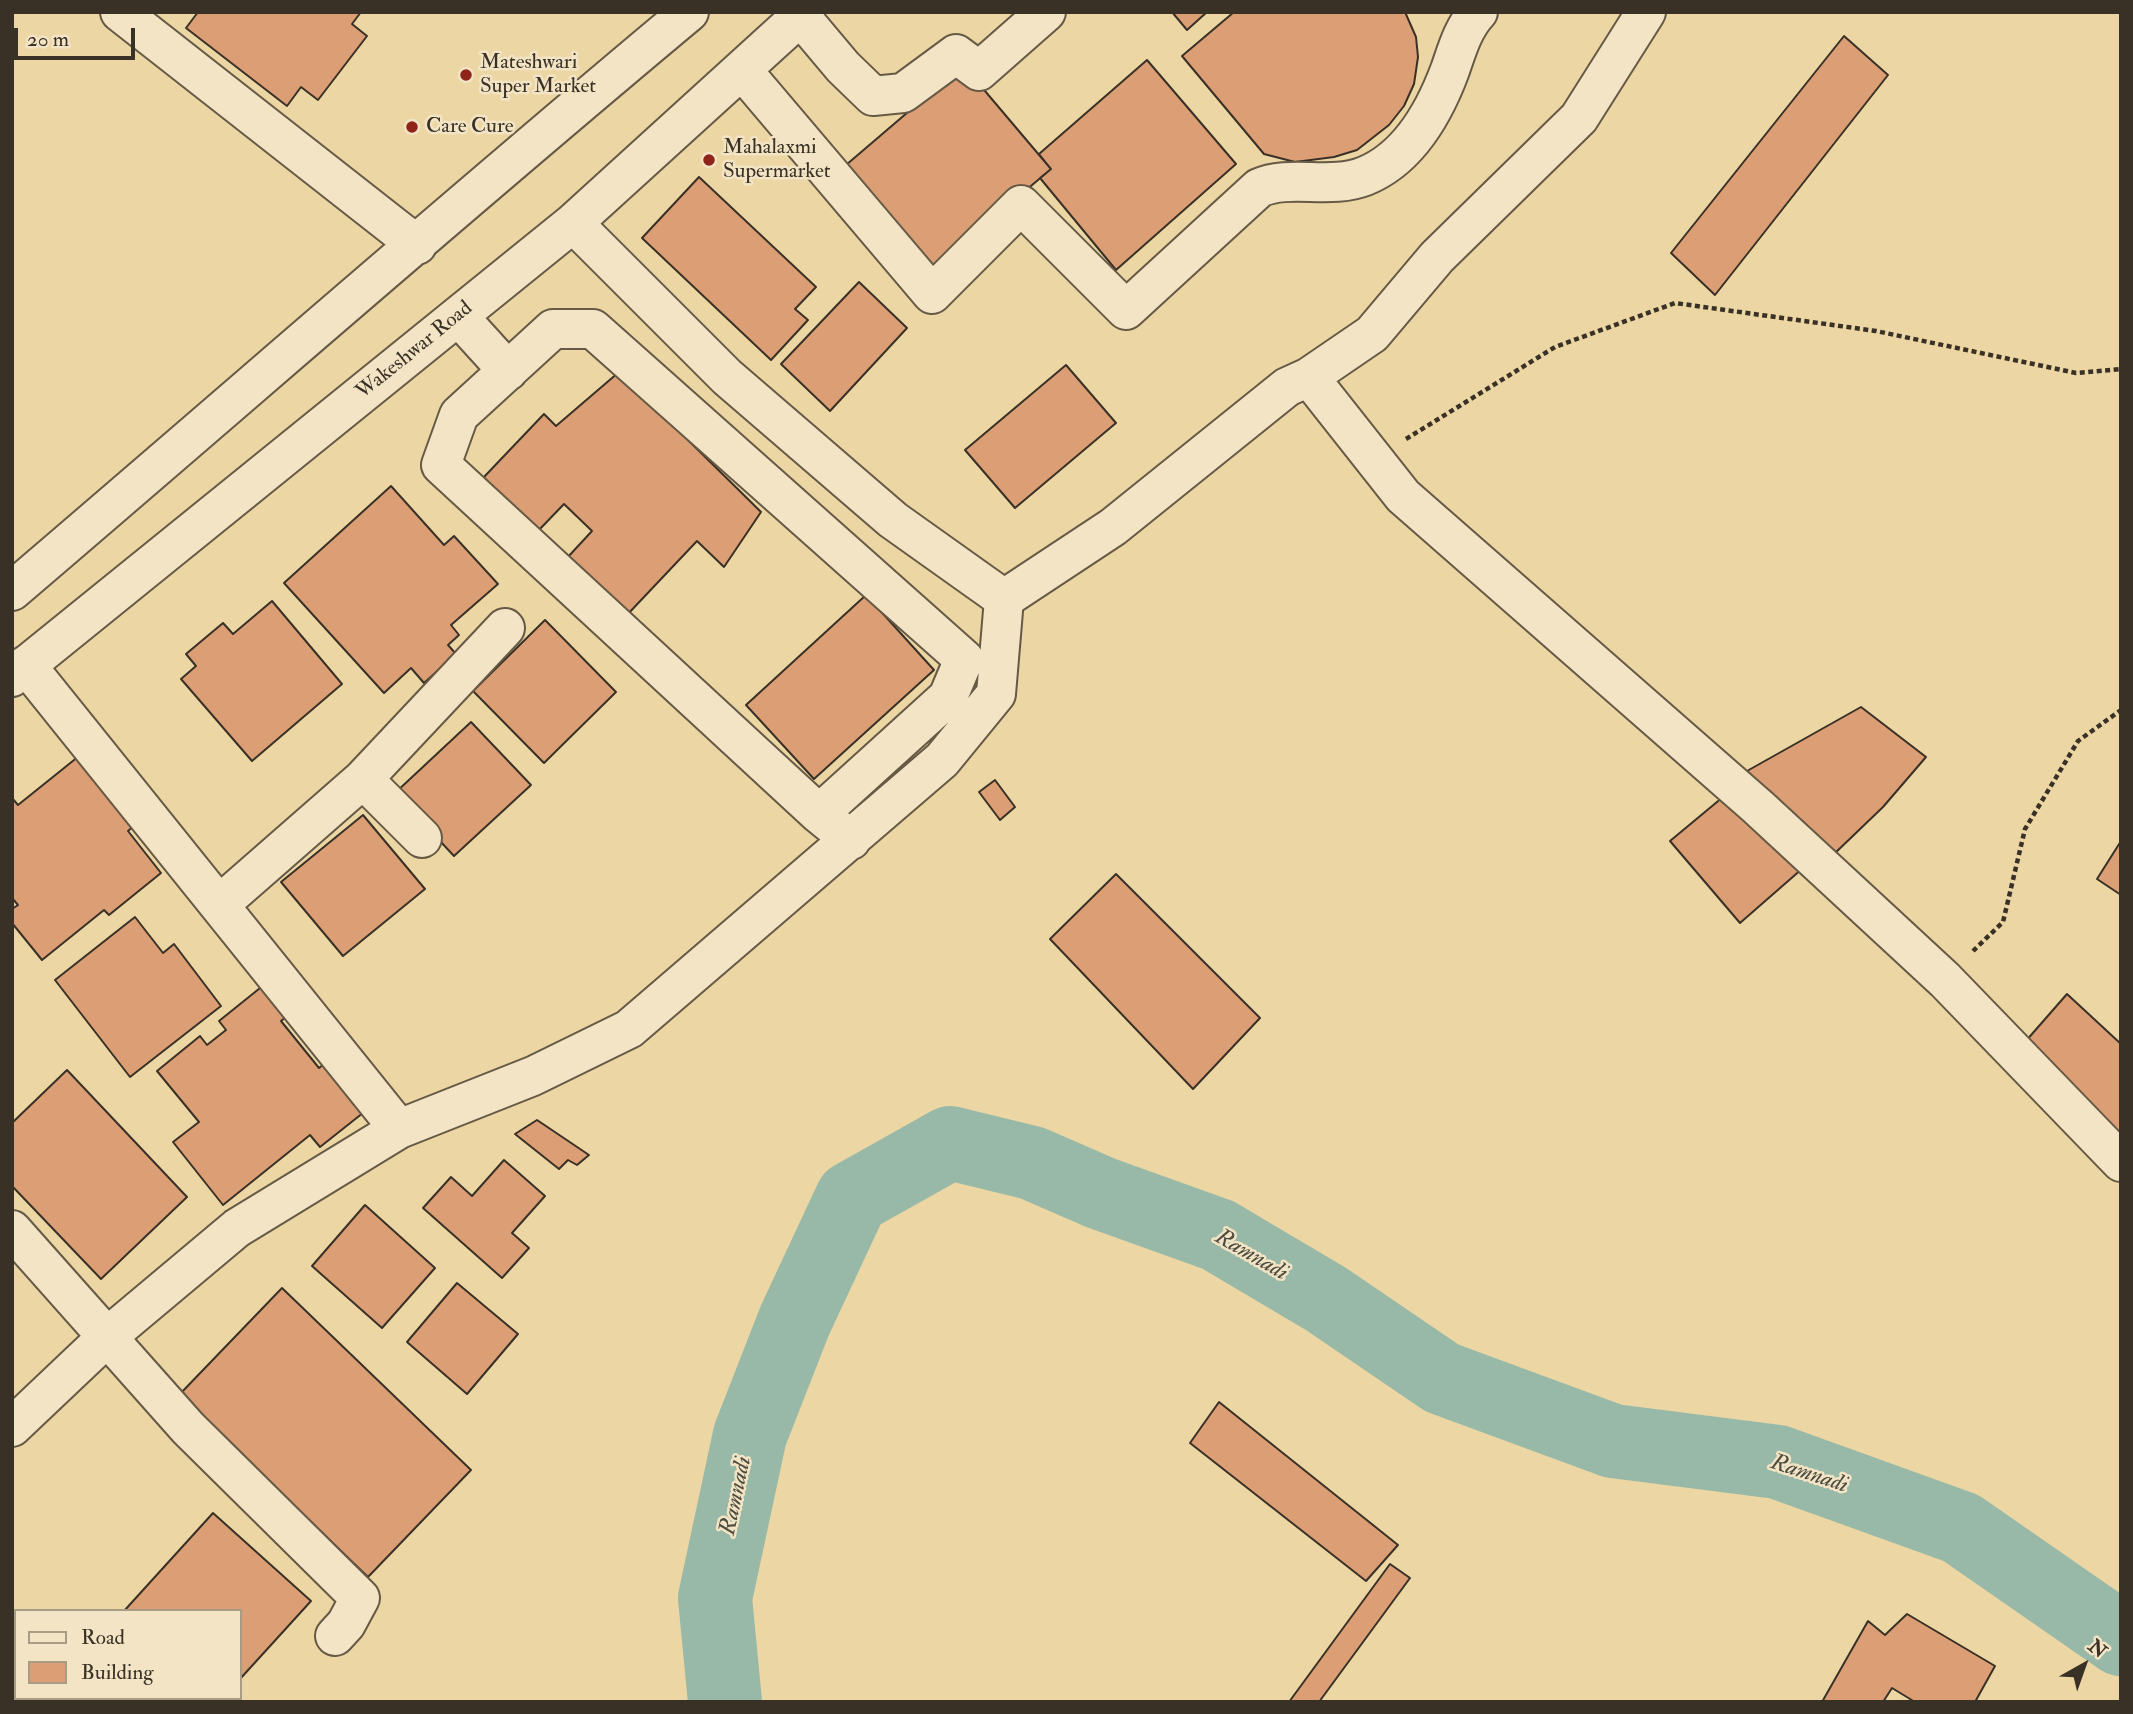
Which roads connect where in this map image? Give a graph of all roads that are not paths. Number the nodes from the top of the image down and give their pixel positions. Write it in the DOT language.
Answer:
graph roads {
  1 [pos="120,12"];
  2 [pos="689,12"];
  3 [pos="1046,12"];
  4 [pos="1478,12"];
  5 [pos="1646,12"];
  6 [pos="803,14"];
  7 [pos="742,70"];
  8 [pos="573,223"];
  9 [pos="417,245"];
  10 [pos="458,317"];
  11 [pos="508,371"];
  12 [pos="1309,377"];
  13 [pos="12,591"];
  14 [pos="1004,599"];
  15 [pos="506,628"];
  16 [pos="19,671"];
  17 [pos="363,779"];
  18 [pos="819,814"];
  19 [pos="422,838"];
  20 [pos="851,840"];
  21 [pos="219,905"];
  22 [pos="399,1129"];
  23 [pos="2121,1162"];
  24 [pos="12,1230"];
  25 [pos="107,1337"];
  26 [pos="12,1427"];
  27 [pos="335,1636"];
  1 -- 9 [label="street"];
  2 -- 9 [label="street"];
  3 -- 6 [label="street"];
  4 -- 7 [label="street"];
  5 -- 12 [label="street"];
  6 -- 7 [label="street, Wakeshwar Road"];
  7 -- 8 [label="street, Wakeshwar Road"];
  8 -- 10 [label="street, Wakeshwar Road"];
  8 -- 14 [label="street"];
  9 -- 13 [label="street"];
  10 -- 11 [label="street"];
  10 -- 16 [label="street, Wakeshwar Road"];
  11 -- 18 [label="street"];
  11 -- 18 [label="street"];
  12 -- 14 [label="street"];
  12 -- 23 [label="street"];
  14 -- 20 [label="street"];
  15 -- 17 [label="street"];
  16 -- 21 [label="street"];
  17 -- 19 [label="street"];
  17 -- 21 [label="street"];
  18 -- 20 [label="street"];
  20 -- 22 [label="street"];
  21 -- 22 [label="street"];
  22 -- 25 [label="street"];
  24 -- 25 [label="street"];
  25 -- 26 [label="street"];
  25 -- 27 [label="street"];
}
